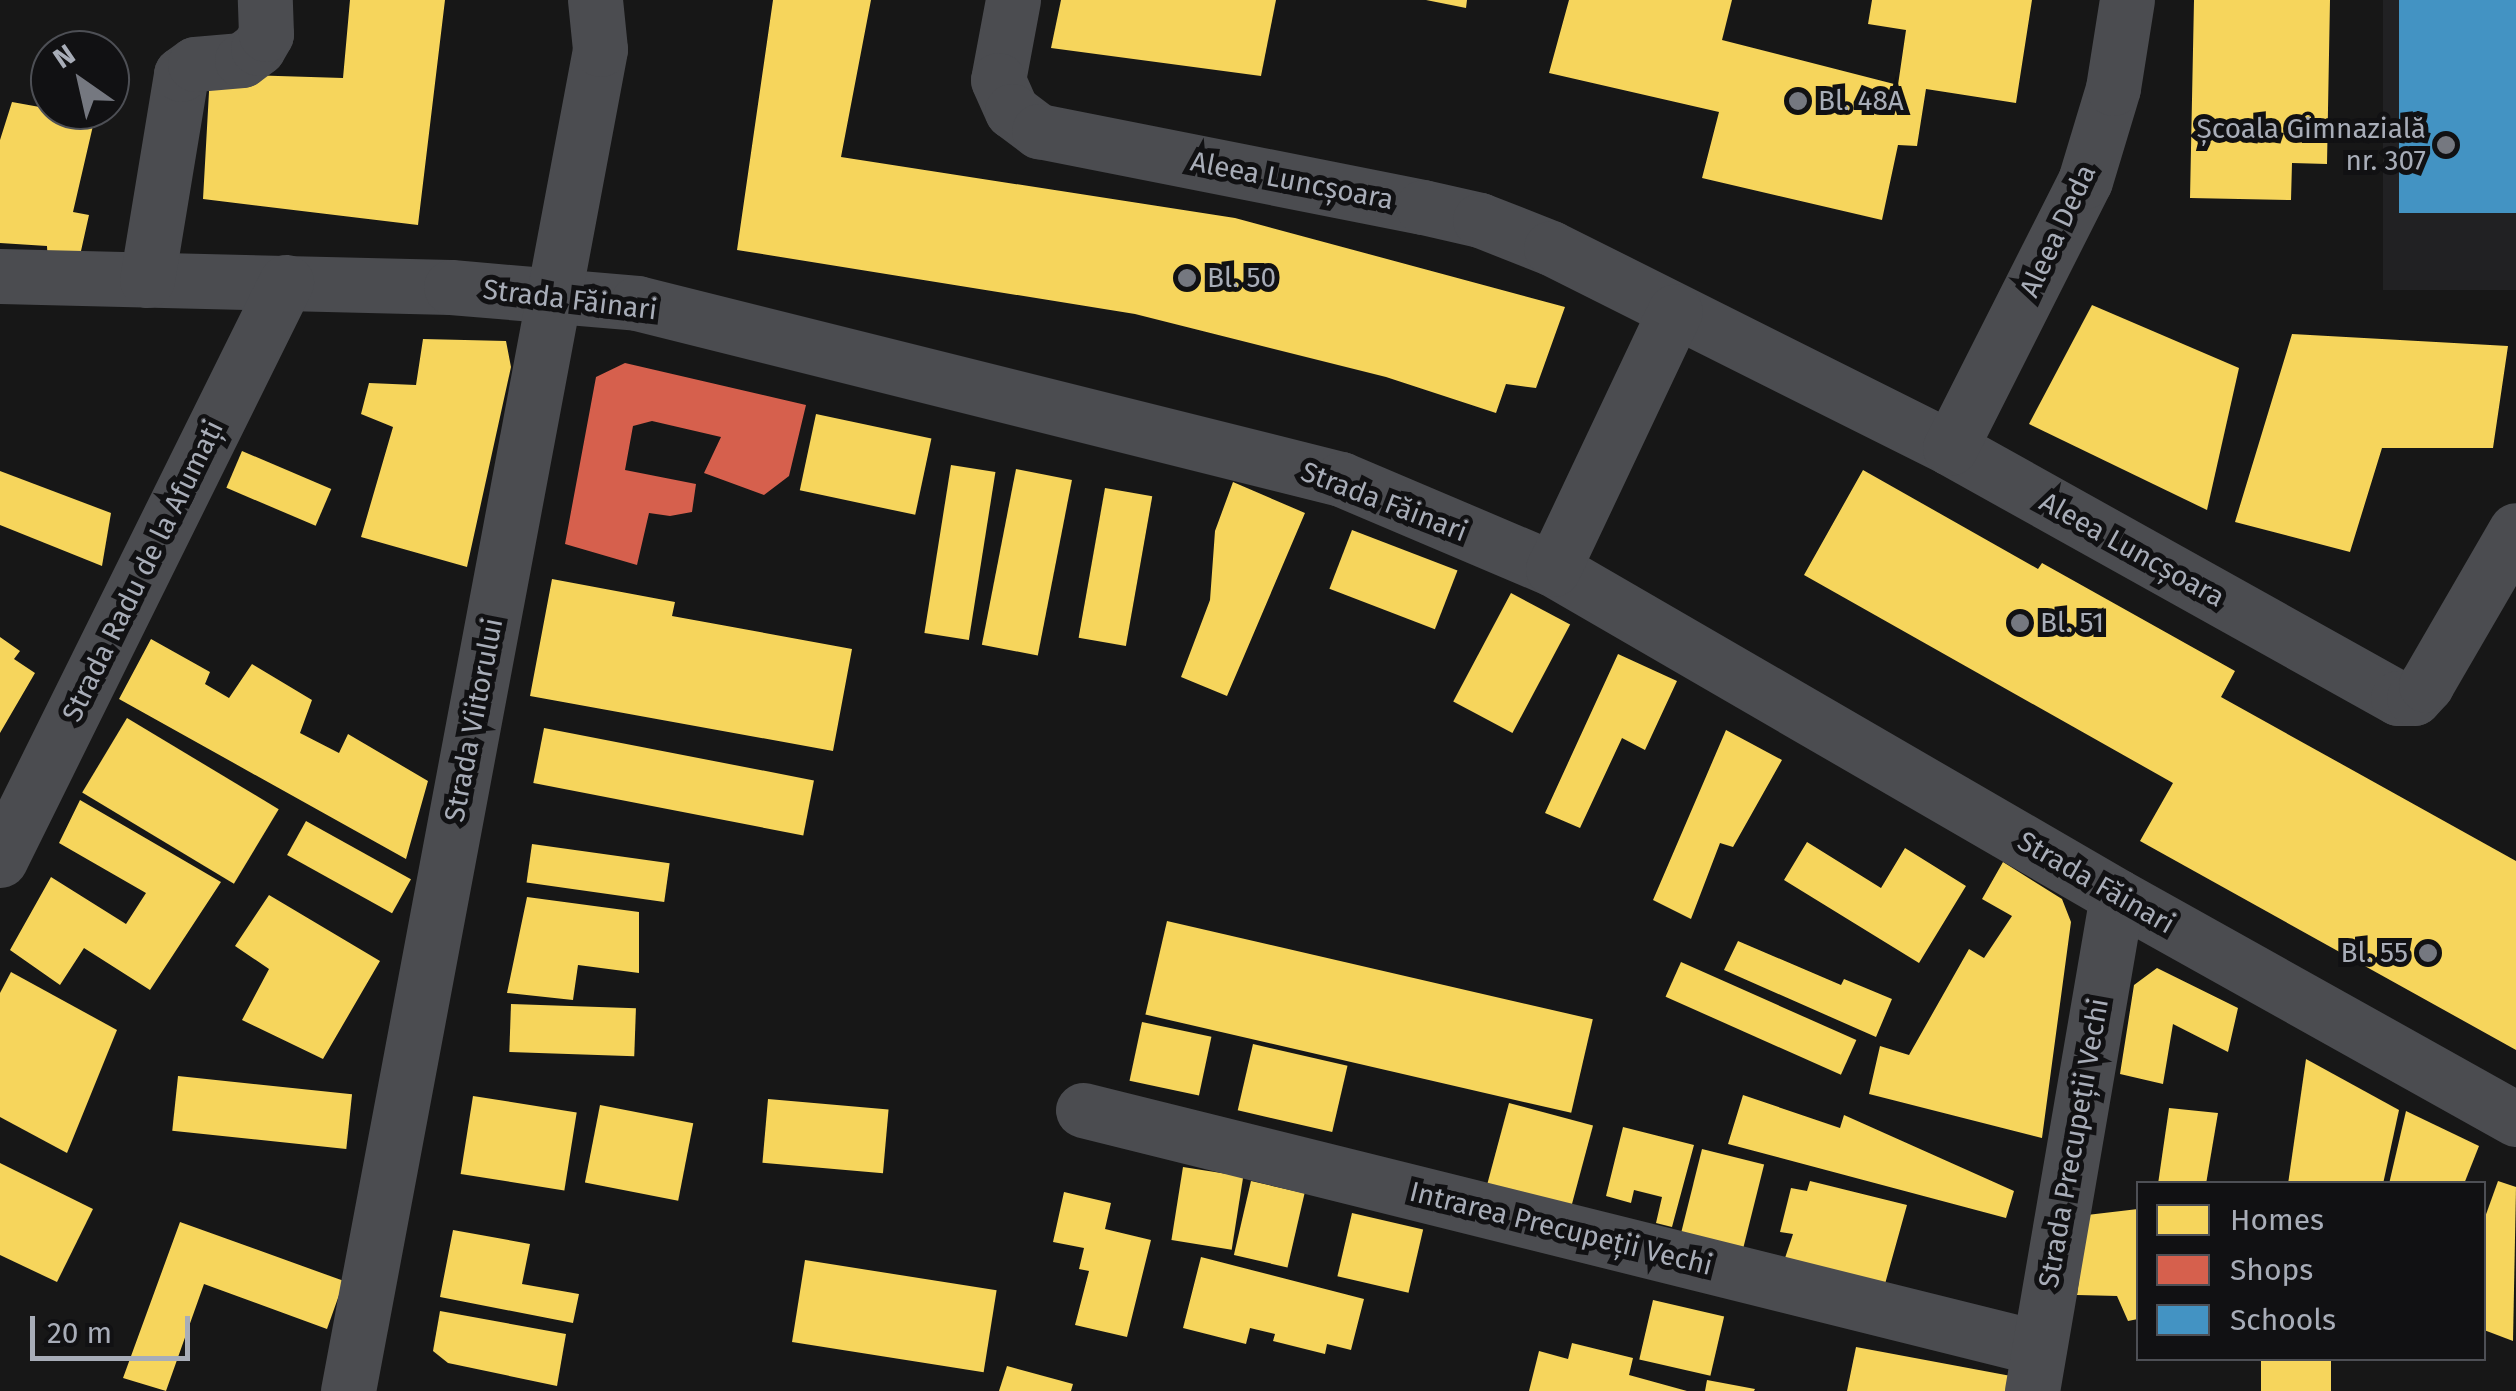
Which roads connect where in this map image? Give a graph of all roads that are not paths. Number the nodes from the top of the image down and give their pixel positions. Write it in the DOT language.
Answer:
graph roads {
  1 [pos="265,0"];
  2 [pos="632,0"];
  3 [pos="1013,0"];
  4 [pos="2127,0"];
  5 [pos="598,24"];
  6 [pos="0,276"];
  7 [pos="147,280"];
  8 [pos="286,282"];
  9 [pos="554,292"];
  10 [pos="1674,311"];
  11 [pos="1950,448"];
  12 [pos="2516,530"];
  13 [pos="1553,569"];
  14 [pos="0,860"];
  15 [pos="2116,896"];
  16 [pos="1083,1110"];
  17 [pos="2516,1119"];
  18 [pos="2036,1370"];
  19 [pos="348,1391"];
  1 -- 7 [label="street"];
  2 -- 5 [label="street, Strada Viitorului"];
  3 -- 10 [label="street, Aleea Luncșoara"];
  4 -- 11 [label="street, Aleea Deda"];
  5 -- 9 [label="street, Strada Viitorului"];
  6 -- 7 [label="street, Strada Făinari"];
  7 -- 8 [label="street, Strada Făinari"];
  8 -- 9 [label="street, Strada Făinari"];
  8 -- 14 [label="street, Strada Radu de la Afumați"];
  9 -- 13 [label="street, Strada Făinari"];
  9 -- 19 [label="street, Strada Viitorului"];
  10 -- 11 [label="street, Aleea Luncșoara"];
  10 -- 13 [label="street"];
  11 -- 12 [label="street, Aleea Luncșoara"];
  13 -- 15 [label="street, Strada Făinari"];
  15 -- 17 [label="street, Strada Făinari"];
  15 -- 18 [label="street, Strada Precupeții Vechi"];
  16 -- 18 [label="street, Intrarea Precupeții Vechi"];
}
